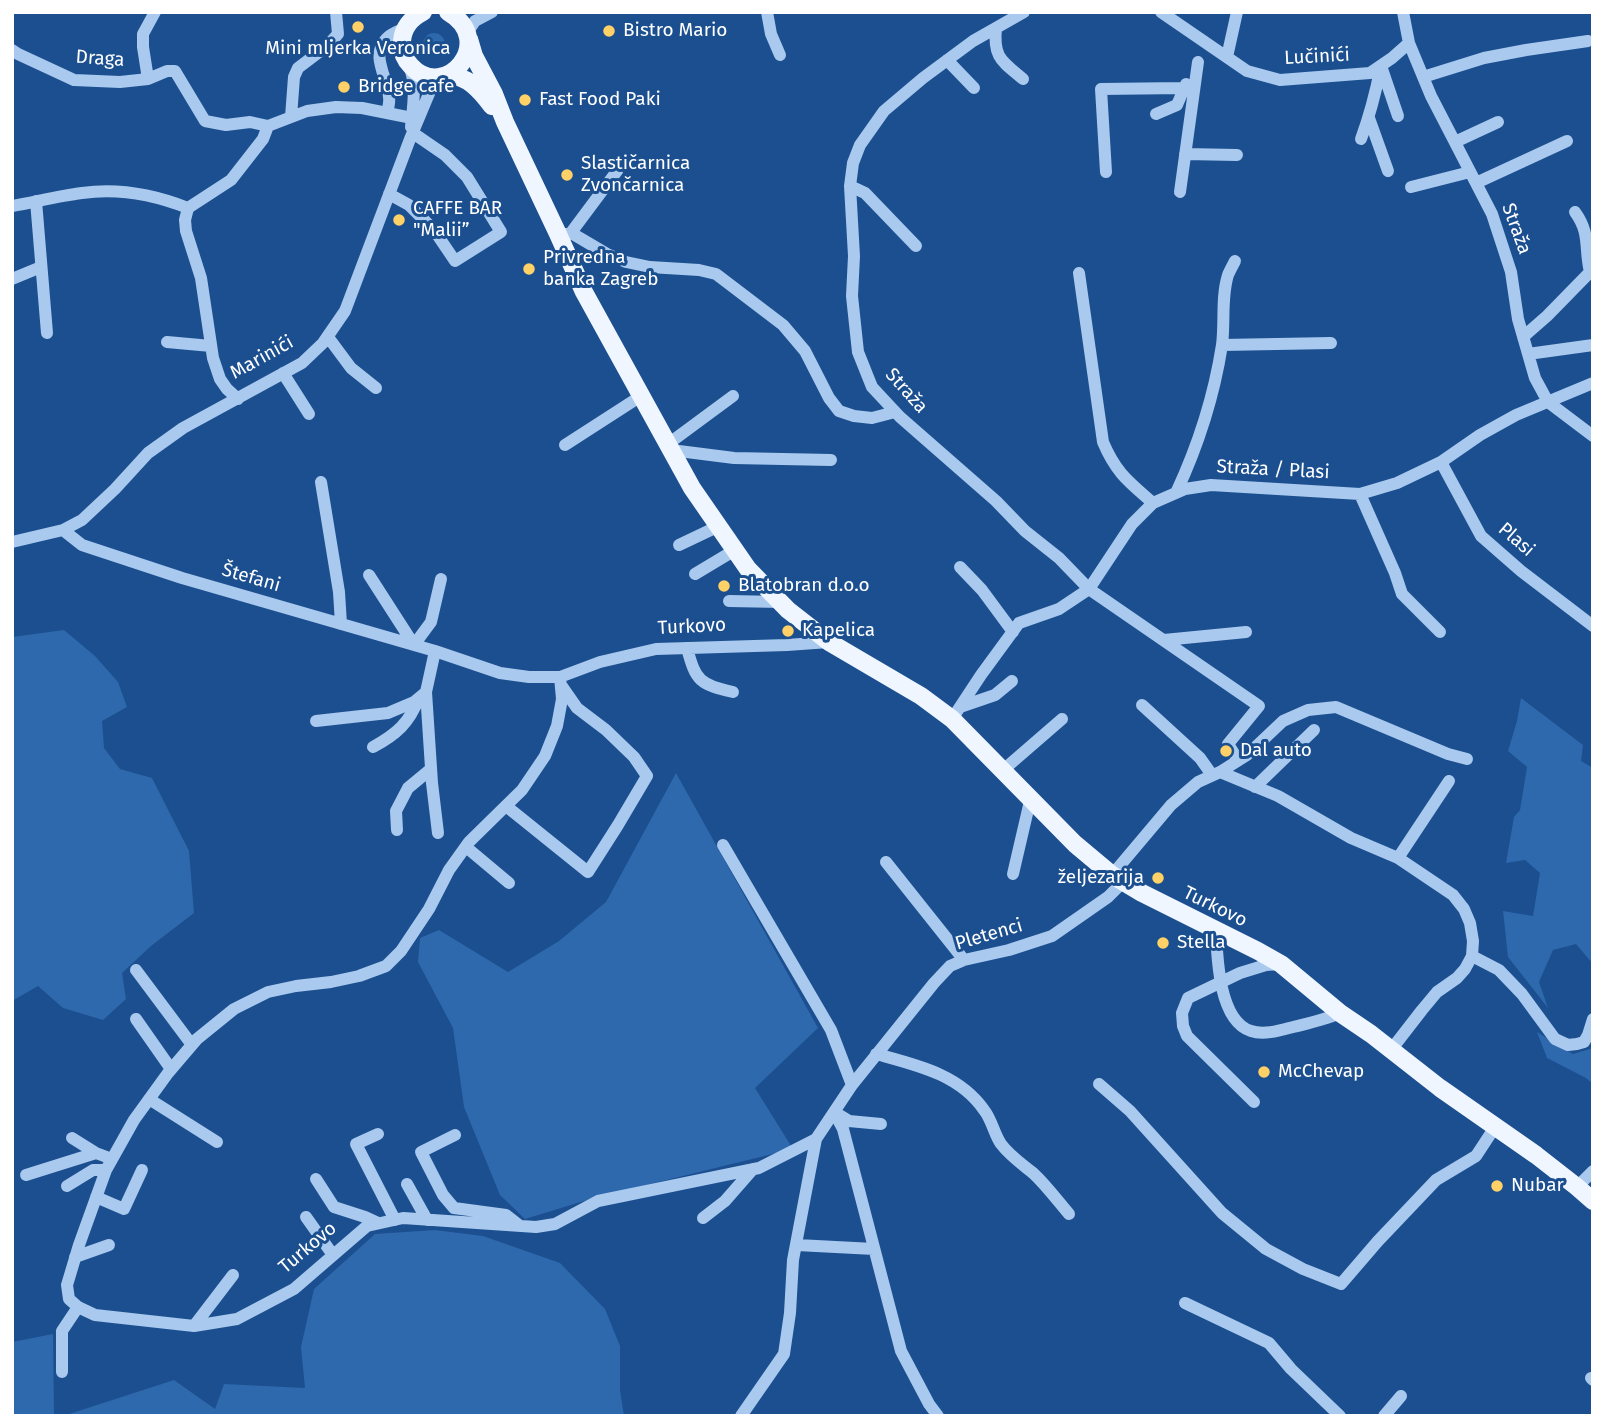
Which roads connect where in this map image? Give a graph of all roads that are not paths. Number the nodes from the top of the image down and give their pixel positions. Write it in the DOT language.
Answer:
graph roads {
  1 [pos="155,12"];
  2 [pos="336,12"];
  3 [pos="492,12"];
  4 [pos="767,12"];
  5 [pos="1024,12"];
  6 [pos="1161,12"];
  7 [pos="1237,12"];
  8 [pos="1404,12"];
  9 [pos="420,13"];
  10 [pos="453,14"];
  11 [pos="405,28"];
  12 [pos="996,28"];
  13 [pos="468,36"];
  14 [pos="1588,41"];
  15 [pos="1206,43"];
  16 [pos="1409,43"];
  17 [pos="12,50"];
  18 [pos="780,55"];
  19 [pos="1227,57"];
  20 [pos="947,60"];
  21 [pos="1198,62"];
  22 [pos="409,65"];
  23 [pos="1381,66"];
  24 [pos="442,76"];
  25 [pos="1423,78"];
  26 [pos="148,79"];
  27 [pos="1023,79"];
  28 [pos="974,88"];
  29 [pos="1184,88"];
  30 [pos="387,113"];
  31 [pos="1156,114"];
  32 [pos="1398,116"];
  33 [pos="291,117"];
  34 [pos="412,118"];
  35 [pos="1369,118"];
  36 [pos="505,122"];
  37 [pos="1498,122"];
  38 [pos="268,126"];
  39 [pos="411,136"];
  40 [pos="1361,139"];
  41 [pos="1567,141"];
  42 [pos="1455,142"];
  43 [pos="1185,154"];
  44 [pos="1237,155"];
  45 [pos="617,171"];
  46 [pos="1388,171"];
  47 [pos="1106,172"];
  48 [pos="1473,177"];
  49 [pos="850,186"];
  50 [pos="1411,187"];
  51 [pos="1180,192"];
  52 [pos="389,194"];
  53 [pos="36,201"];
  54 [pos="12,206"];
  55 [pos="188,208"];
  56 [pos="1575,212"];
  57 [pos="564,234"];
  58 [pos="916,246"];
  59 [pos="1236,261"];
  60 [pos="41,267"];
  61 [pos="1592,270"];
  62 [pos="1079,273"];
  63 [pos="12,278"];
  64 [pos="47,333"];
  65 [pos="328,337"];
  66 [pos="1523,337"];
  67 [pos="167,342"];
  68 [pos="1331,343"];
  69 [pos="1222,345"];
  70 [pos="1593,345"];
  71 [pos="211,346"];
  72 [pos="1528,354"];
  73 [pos="284,373"];
  74 [pos="1593,383"];
  75 [pos="376,388"];
  76 [pos="641,396"];
  77 [pos="733,396"];
  78 [pos="238,399"];
  79 [pos="1548,402"];
  80 [pos="895,412"];
  81 [pos="309,414"];
  82 [pos="1593,436"];
  83 [pos="565,445"];
  84 [pos="669,447"];
  85 [pos="831,460"];
  86 [pos="1441,462"];
  87 [pos="321,482"];
  88 [pos="1175,493"];
  89 [pos="1360,494"];
  90 [pos="1153,503"];
  91 [pos="719,526"];
  92 [pos="63,530"];
  93 [pos="12,542"];
  94 [pos="679,545"];
  95 [pos="735,550"];
  96 [pos="960,567"];
  97 [pos="695,574"];
  98 [pos="369,575"];
  99 [pos="441,579"];
  100 [pos="1089,589"];
  101 [pos="729,601"];
  102 [pos="781,602"];
  103 [pos="341,624"];
  104 [pos="1593,625"];
  105 [pos="1013,632"];
  106 [pos="1247,632"];
  107 [pos="1440,632"];
  108 [pos="1164,640"];
  109 [pos="829,642"];
  110 [pos="414,645"];
  111 [pos="687,648"];
  112 [pos="435,651"];
  113 [pos="561,681"];
  114 [pos="1012,681"];
  115 [pos="733,692"];
  116 [pos="423,694"];
  117 [pos="1142,705"];
  118 [pos="956,713"];
  119 [pos="1062,719"];
  120 [pos="316,721"];
  121 [pos="1314,730"];
  122 [pos="373,747"];
  123 [pos="1238,760"];
  124 [pos="1467,760"];
  125 [pos="430,769"];
  126 [pos="1002,771"];
  127 [pos="1216,774"];
  128 [pos="1449,781"];
  129 [pos="1255,787"];
  130 [pos="1030,801"];
  131 [pos="506,806"];
  132 [pos="397,830"];
  133 [pos="438,833"];
  134 [pos="723,845"];
  135 [pos="466,848"];
  136 [pos="1398,858"];
  137 [pos="886,862"];
  138 [pos="1013,874"];
  139 [pos="1117,879"];
  140 [pos="509,883"];
  141 [pos="1216,930"];
  142 [pos="1472,956"];
  143 [pos="964,960"];
  144 [pos="1281,964"];
  145 [pos="135,970"];
  146 [pos="1221,983"];
  147 [pos="1340,1013"];
  148 [pos="136,1019"];
  149 [pos="1593,1019"];
  150 [pos="192,1045"];
  151 [pos="1391,1049"];
  152 [pos="877,1054"];
  153 [pos="172,1069"];
  154 [pos="1099,1084"];
  155 [pos="852,1085"];
  156 [pos="149,1099"];
  157 [pos="1254,1102"];
  158 [pos="834,1112"];
  159 [pos="881,1124"];
  160 [pos="1495,1127"];
  161 [pos="378,1134"];
  162 [pos="455,1135"];
  163 [pos="72,1138"];
  164 [pos="816,1139"];
  165 [pos="218,1142"];
  166 [pos="96,1153"];
  167 [pos="109,1165"];
  168 [pos="753,1169"];
  169 [pos="142,1170"];
  170 [pos="1593,1171"];
  171 [pos="26,1175"];
  172 [pos="316,1179"];
  173 [pos="407,1184"];
  174 [pos="67,1186"];
  175 [pos="1577,1187"];
  176 [pos="96,1197"];
  177 [pos="1593,1201"];
  178 [pos="1069,1214"];
  179 [pos="306,1217"];
  180 [pos="703,1218"];
  181 [pos="395,1220"];
  182 [pos="427,1220"];
  183 [pos="378,1223"];
  184 [pos="555,1224"];
  185 [pos="520,1226"];
  186 [pos="109,1245"];
  187 [pos="797,1245"];
  188 [pos="874,1249"];
  189 [pos="333,1255"];
  190 [pos="75,1257"];
  191 [pos="233,1275"];
  192 [pos="1185,1303"];
  193 [pos="78,1307"];
  194 [pos="194,1326"];
  195 [pos="62,1372"];
  196 [pos="1401,1396"];
  197 [pos="741,1416"];
  198 [pos="938,1416"];
  199 [pos="1340,1416"];
  200 [pos="1384,1416"];
  1 -- 26 [label="street"];
  2 -- 33 [label="street"];
  3 -- 13 [label="street"];
  4 -- 18 [label="street"];
  5 -- 12 [label="street"];
  6 -- 15 [label="street, Lučinići"];
  7 -- 19 [label="street"];
  8 -- 16 [label="street"];
  9 -- 11 [label="main road"];
  10 -- 13 [label="main road"];
  11 -- 22 [label="main road, Marinići"];
  11 -- 30 [label="street"];
  12 -- 20 [label="street"];
  12 -- 27 [label="street"];
  13 -- 24 [label="main road, Marinići"];
  13 -- 36 [label="main road"];
  14 -- 25 [label="street"];
  15 -- 19 [label="street, Lučinići"];
  15 -- 21 [label="street"];
  16 -- 23 [label="street, Lučinići"];
  16 -- 25 [label="street, Straža"];
  17 -- 26 [label="street, Draga"];
  19 -- 23 [label="street, Lučinići"];
  20 -- 28 [label="street"];
  20 -- 49 [label="street, Straža"];
  21 -- 29 [label="street"];
  21 -- 43 [label="street"];
  22 -- 24 [label="main road"];
  22 -- 34 [label="street, Marinići"];
  23 -- 32 [label="street"];
  23 -- 35 [label="street"];
  24 -- 36 [label="main road"];
  24 -- 39 [label="street, Marinići"];
  25 -- 42 [label="street, Straža"];
  26 -- 38 [label="street"];
  29 -- 31 [label="street"];
  29 -- 47 [label="street"];
  30 -- 33 [label="street"];
  30 -- 34 [label="street"];
  33 -- 38 [label="street"];
  34 -- 39 [label="street, Marinići"];
  35 -- 40 [label="street"];
  35 -- 46 [label="street"];
  36 -- 57 [label="main road"];
  37 -- 42 [label="street"];
  38 -- 55 [label="street"];
  39 -- 52 [label="street, Marinići"];
  39 -- 52 [label="street"];
  41 -- 48 [label="street"];
  42 -- 48 [label="street, Straža"];
  43 -- 44 [label="street"];
  43 -- 51 [label="street"];
  45 -- 57 [label="street"];
  48 -- 50 [label="street"];
  48 -- 66 [label="street, Straža"];
  49 -- 58 [label="street"];
  49 -- 80 [label="street, Straža"];
  52 -- 65 [label="street, Marinići"];
  53 -- 54 [label="street"];
  53 -- 55 [label="street"];
  53 -- 60 [label="street"];
  55 -- 71 [label="street, Marinići"];
  56 -- 61 [label="street"];
  57 -- 76 [label="main road"];
  57 -- 80 [label="street"];
  59 -- 69 [label="street"];
  60 -- 63 [label="street"];
  60 -- 64 [label="street"];
  61 -- 66 [label="street"];
  62 -- 90 [label="street"];
  65 -- 73 [label="street, Marinići"];
  65 -- 75 [label="street"];
  66 -- 72 [label="street, Straža"];
  67 -- 71 [label="street"];
  68 -- 69 [label="street"];
  69 -- 88 [label="street"];
  70 -- 72 [label="street"];
  71 -- 78 [label="street, Marinići"];
  72 -- 79 [label="street, Straža"];
  73 -- 78 [label="street, Marinići"];
  73 -- 81 [label="street"];
  74 -- 79 [label="street, Straža / Plasi"];
  76 -- 83 [label="street"];
  76 -- 84 [label="main road"];
  77 -- 84 [label="street"];
  78 -- 92 [label="street"];
  79 -- 82 [label="street"];
  79 -- 86 [label="street, Straža / Plasi"];
  80 -- 100 [label="street, Straža"];
  84 -- 85 [label="street"];
  84 -- 91 [label="main road, Turkovo"];
  86 -- 89 [label="street, Straža / Plasi"];
  86 -- 104 [label="street, Plasi"];
  87 -- 103 [label="street"];
  88 -- 89 [label="street, Straža / Plasi"];
  88 -- 90 [label="street, Straža / Plasi"];
  89 -- 107 [label="street"];
  90 -- 100 [label="street, Straža / Plasi"];
  91 -- 94 [label="street"];
  91 -- 95 [label="main road, Turkovo"];
  92 -- 93 [label="street"];
  92 -- 103 [label="street, Štefani"];
  95 -- 97 [label="street"];
  95 -- 102 [label="main road, Turkovo"];
  96 -- 105 [label="street"];
  98 -- 110 [label="street"];
  99 -- 110 [label="street"];
  100 -- 105 [label="street, Straža / Plasi"];
  100 -- 108 [label="street"];
  101 -- 102 [label="street"];
  102 -- 109 [label="main road, Turkovo"];
  103 -- 110 [label="street, Štefani"];
  105 -- 118 [label="street, Straža / Plasi"];
  106 -- 108 [label="street"];
  108 -- 123 [label="street"];
  109 -- 111 [label="street, Turkovo"];
  109 -- 118 [label="main road, Turkovo"];
  110 -- 112 [label="street, Štefani"];
  111 -- 113 [label="street, Turkovo"];
  111 -- 115 [label="street"];
  112 -- 113 [label="street, Štefani"];
  112 -- 116 [label="street"];
  113 -- 131 [label="street"];
  113 -- 131 [label="street"];
  114 -- 118 [label="street"];
  116 -- 120 [label="street"];
  116 -- 122 [label="street"];
  116 -- 125 [label="street"];
  117 -- 127 [label="street"];
  118 -- 126 [label="main road, Turkovo"];
  119 -- 126 [label="street"];
  121 -- 129 [label="street"];
  123 -- 124 [label="street, Pletenci"];
  123 -- 127 [label="street, Pletenci"];
  125 -- 132 [label="street"];
  125 -- 133 [label="street"];
  126 -- 130 [label="main road, Turkovo"];
  127 -- 129 [label="street"];
  127 -- 139 [label="street, Pletenci"];
  128 -- 136 [label="street"];
  129 -- 136 [label="street"];
  130 -- 138 [label="street"];
  130 -- 139 [label="main road, Turkovo"];
  131 -- 135 [label="street"];
  134 -- 155 [label="street"];
  135 -- 140 [label="street"];
  135 -- 150 [label="street"];
  136 -- 142 [label="street"];
  137 -- 143 [label="street"];
  139 -- 141 [label="main road, Turkovo"];
  139 -- 143 [label="street, Pletenci"];
  141 -- 144 [label="main road, Turkovo"];
  141 -- 146 [label="street"];
  142 -- 149 [label="street"];
  142 -- 151 [label="street"];
  143 -- 152 [label="street, Pletenci"];
  144 -- 146 [label="street"];
  144 -- 147 [label="main road, Turkovo"];
  145 -- 150 [label="street"];
  146 -- 147 [label="street"];
  146 -- 157 [label="street"];
  147 -- 151 [label="main road, Turkovo"];
  148 -- 153 [label="street"];
  150 -- 153 [label="street"];
  151 -- 160 [label="main road, Turkovo"];
  152 -- 155 [label="street, Pletenci"];
  152 -- 178 [label="street"];
  153 -- 156 [label="street"];
  154 -- 160 [label="street"];
  155 -- 158 [label="street, Pletenci"];
  156 -- 165 [label="street"];
  156 -- 167 [label="street"];
  158 -- 159 [label="street"];
  158 -- 164 [label="street, Pletenci"];
  158 -- 188 [label="street"];
  160 -- 175 [label="main road, Turkovo"];
  161 -- 181 [label="street"];
  162 -- 185 [label="street"];
  163 -- 166 [label="street"];
  164 -- 168 [label="street, Pletenci"];
  164 -- 187 [label="street, Pletenci"];
  166 -- 167 [label="street"];
  166 -- 171 [label="street"];
  167 -- 174 [label="street"];
  167 -- 176 [label="street"];
  168 -- 180 [label="street"];
  168 -- 184 [label="street, Pletenci"];
  169 -- 176 [label="street"];
  170 -- 175 [label="street"];
  172 -- 183 [label="street"];
  173 -- 182 [label="street"];
  175 -- 177 [label="main road, Turkovo"];
  176 -- 190 [label="street"];
  179 -- 189 [label="street"];
  181 -- 182 [label="street, Turkovo"];
  181 -- 183 [label="street, Turkovo"];
  182 -- 185 [label="street, Turkovo"];
  183 -- 189 [label="street, Turkovo"];
  184 -- 185 [label="street, Turkovo"];
  186 -- 190 [label="street"];
  187 -- 188 [label="street"];
  187 -- 197 [label="street, Pletenci"];
  188 -- 198 [label="street"];
  189 -- 194 [label="street, Turkovo"];
  190 -- 193 [label="street"];
  191 -- 194 [label="street"];
  192 -- 199 [label="street"];
  193 -- 194 [label="street, Turkovo"];
  193 -- 195 [label="street"];
  196 -- 200 [label="street"];
}
